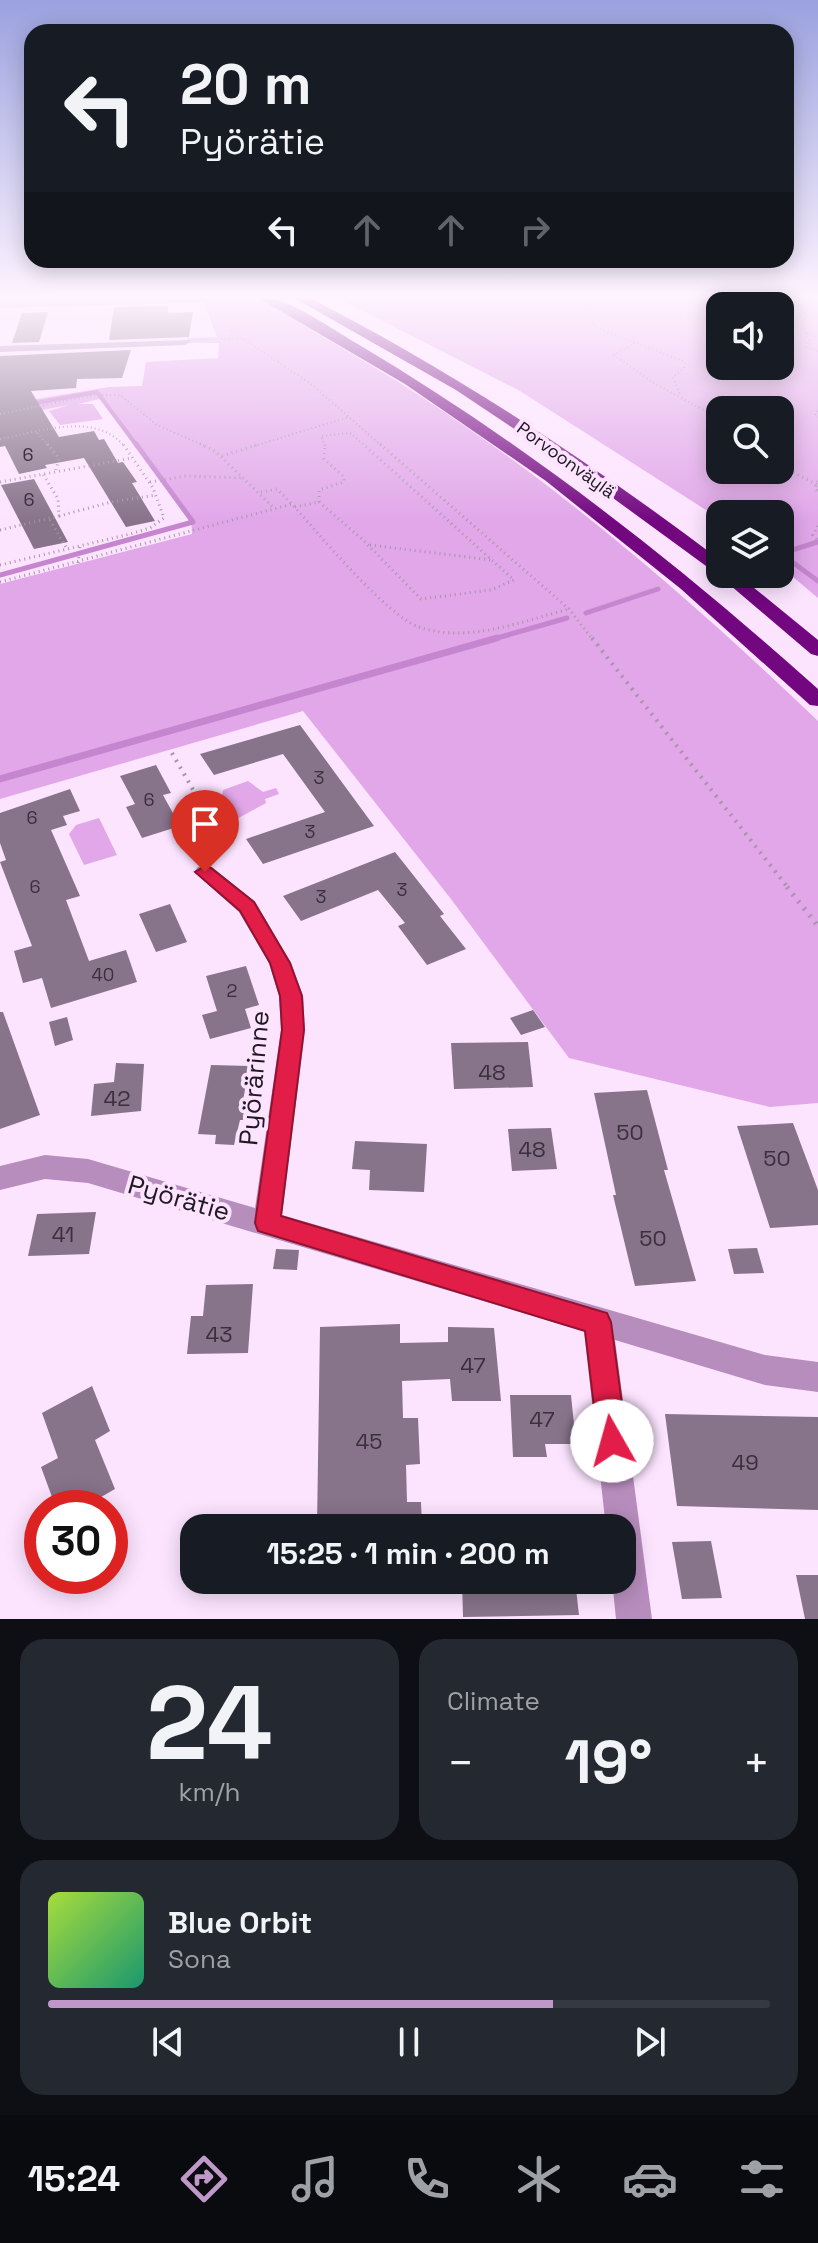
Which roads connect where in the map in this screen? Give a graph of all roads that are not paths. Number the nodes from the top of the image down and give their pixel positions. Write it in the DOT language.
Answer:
graph roads {
  1 [pos="393,371"];
  2 [pos="433,371"];
  3 [pos="706,558"];
  4 [pos="743,588"];
  5 [pos="818,650"];
  6 [pos="818,700"];
  7 [pos="205,872"];
  8 [pos="0,1178"];
  9 [pos="267,1223"];
  10 [pos="598,1322"];
  11 [pos="818,1377"];
  12 [pos="634,1619"];
  1 -- 6 [label="highway, Porvoonväylä"];
  2 -- 3 [label="highway, Porvoonväylä"];
  4 -- 5 [label="highway"];
  7 -- 9 [label="street, Pyörärinne"];
  8 -- 9 [label="street, Pyörätie"];
  9 -- 10 [label="street, Pyörätie"];
  10 -- 11 [label="street, Pyörätie"];
  10 -- 12 [label="street"];
}
